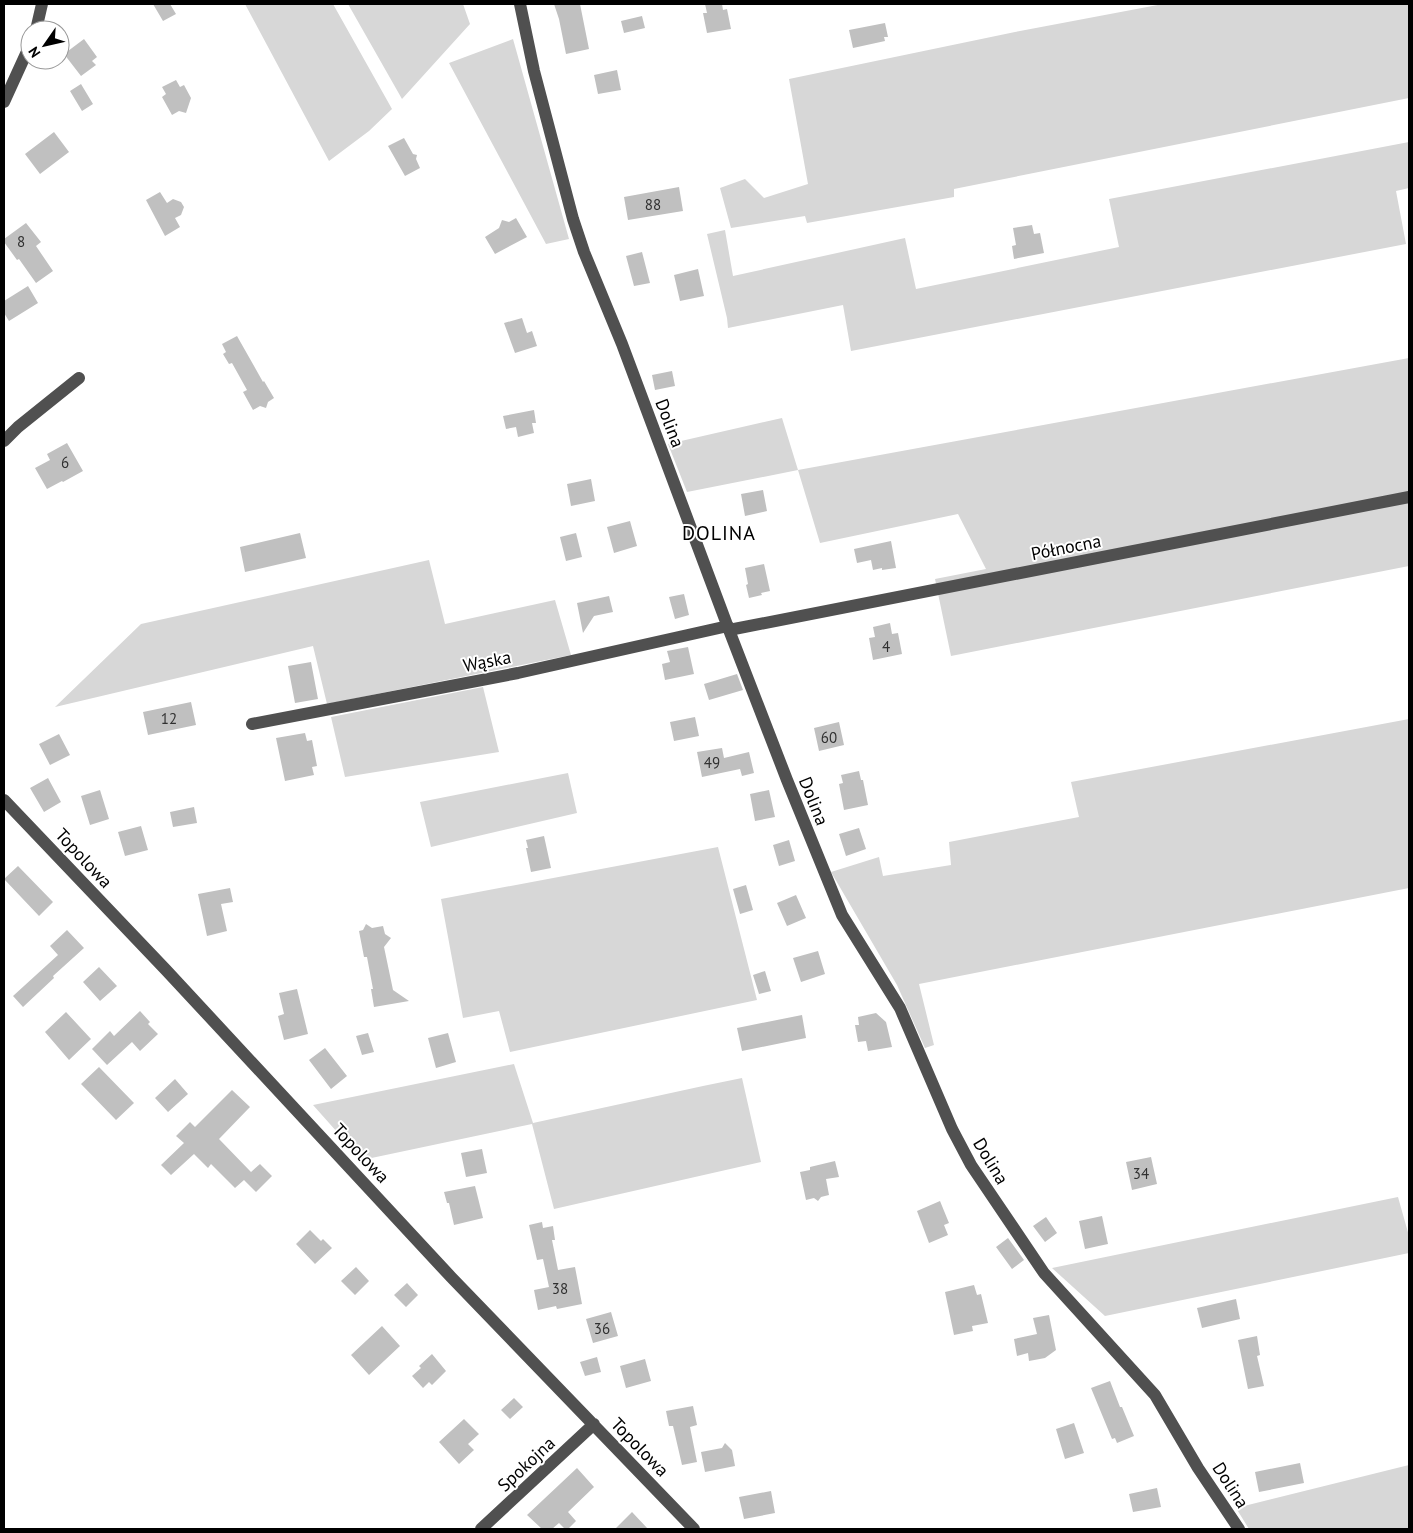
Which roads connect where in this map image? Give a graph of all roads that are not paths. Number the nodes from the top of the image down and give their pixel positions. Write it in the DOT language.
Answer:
graph roads {
  1 [pos="42,4"];
  2 [pos="520,4"];
  3 [pos="38,20"];
  4 [pos="20,67"];
  5 [pos="4,102"];
  6 [pos="79,378"];
  7 [pos="4,441"];
  8 [pos="1409,497"];
  9 [pos="729,628"];
  10 [pos="252,724"];
  11 [pos="4,800"];
  12 [pos="594,1424"];
  13 [pos="481,1529"];
  14 [pos="694,1529"];
  15 [pos="1239,1529"];
  1 -- 3 [label="street"];
  2 -- 9 [label="street, Dolina"];
  4 -- 5 [label="street"];
  6 -- 7 [label="street"];
  8 -- 9 [label="street, Północna"];
  9 -- 10 [label="street, Wąska"];
  9 -- 15 [label="street, Dolina"];
  11 -- 12 [label="street, Topolowa"];
  12 -- 13 [label="street, Spokojna"];
  12 -- 14 [label="street, Topolowa"];
}
